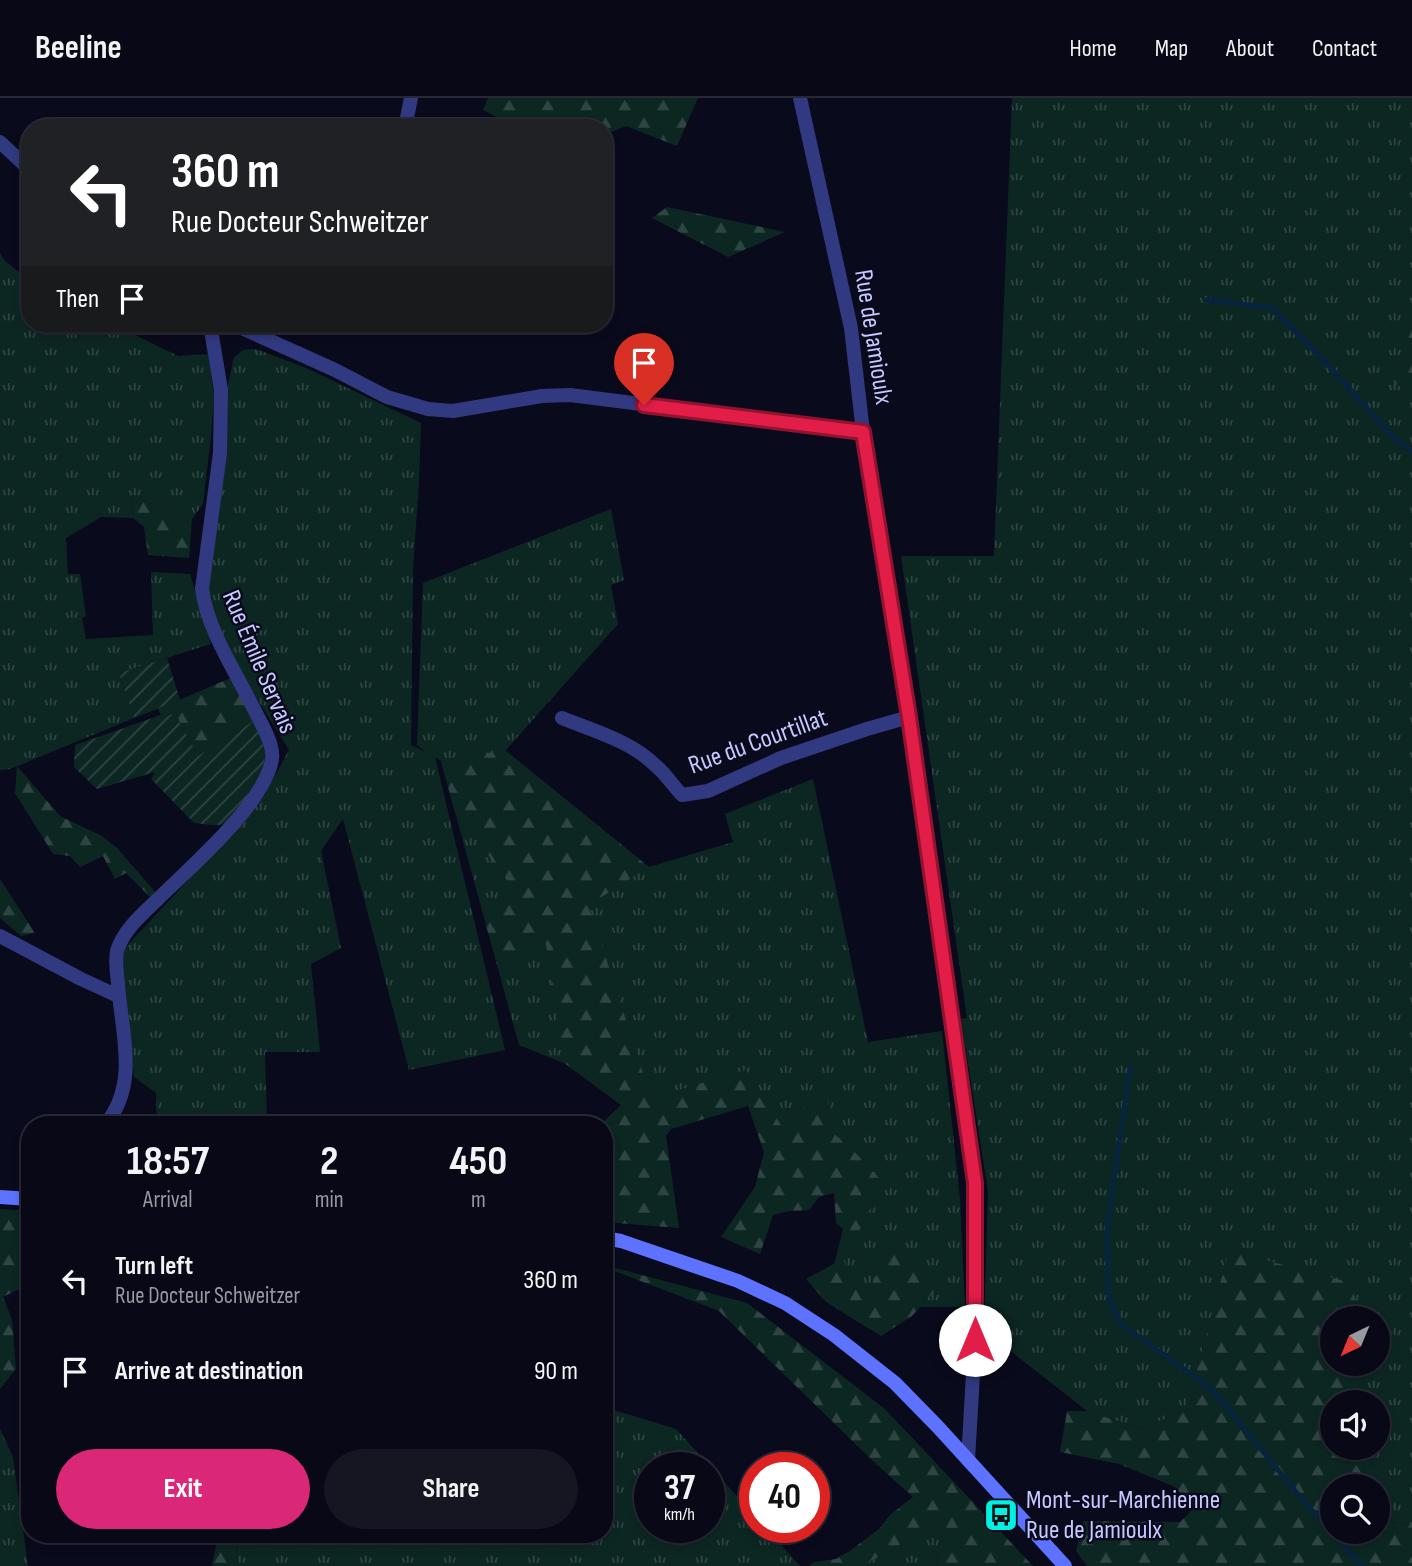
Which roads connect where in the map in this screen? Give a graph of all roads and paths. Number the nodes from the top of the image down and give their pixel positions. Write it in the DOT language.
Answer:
graph roads {
  1 [pos="411,98"];
  2 [pos="800,98"];
  3 [pos="407,119"];
  4 [pos="0,142"];
  5 [pos="21,162"];
  6 [pos="211,333"];
  7 [pos="253,333"];
  8 [pos="863,432"];
  9 [pos="909,717"];
  10 [pos="562,718"];
  11 [pos="0,936"];
  12 [pos="118,996"];
  13 [pos="112,1116"];
  14 [pos="0,1197"];
  15 [pos="21,1199"];
  16 [pos="613,1240"];
  17 [pos="968,1460"];
  18 [pos="1065,1566"];
  1 -- 3 [label="street"];
  2 -- 8 [label="street, Rue de Jamioulx"];
  4 -- 5 [label="street"];
  6 -- 12 [label="street, Rue Émile Servais"];
  7 -- 8 [label="street"];
  8 -- 9 [label="street, Rue de Jamioulx"];
  9 -- 10 [label="street, Rue du Courtillat"];
  9 -- 17 [label="street, Rue de Jamioulx"];
  11 -- 12 [label="street"];
  12 -- 13 [label="street, Rue Émile Servais"];
  14 -- 15 [label="main road"];
  16 -- 17 [label="main road"];
  17 -- 18 [label="main road"];
}
